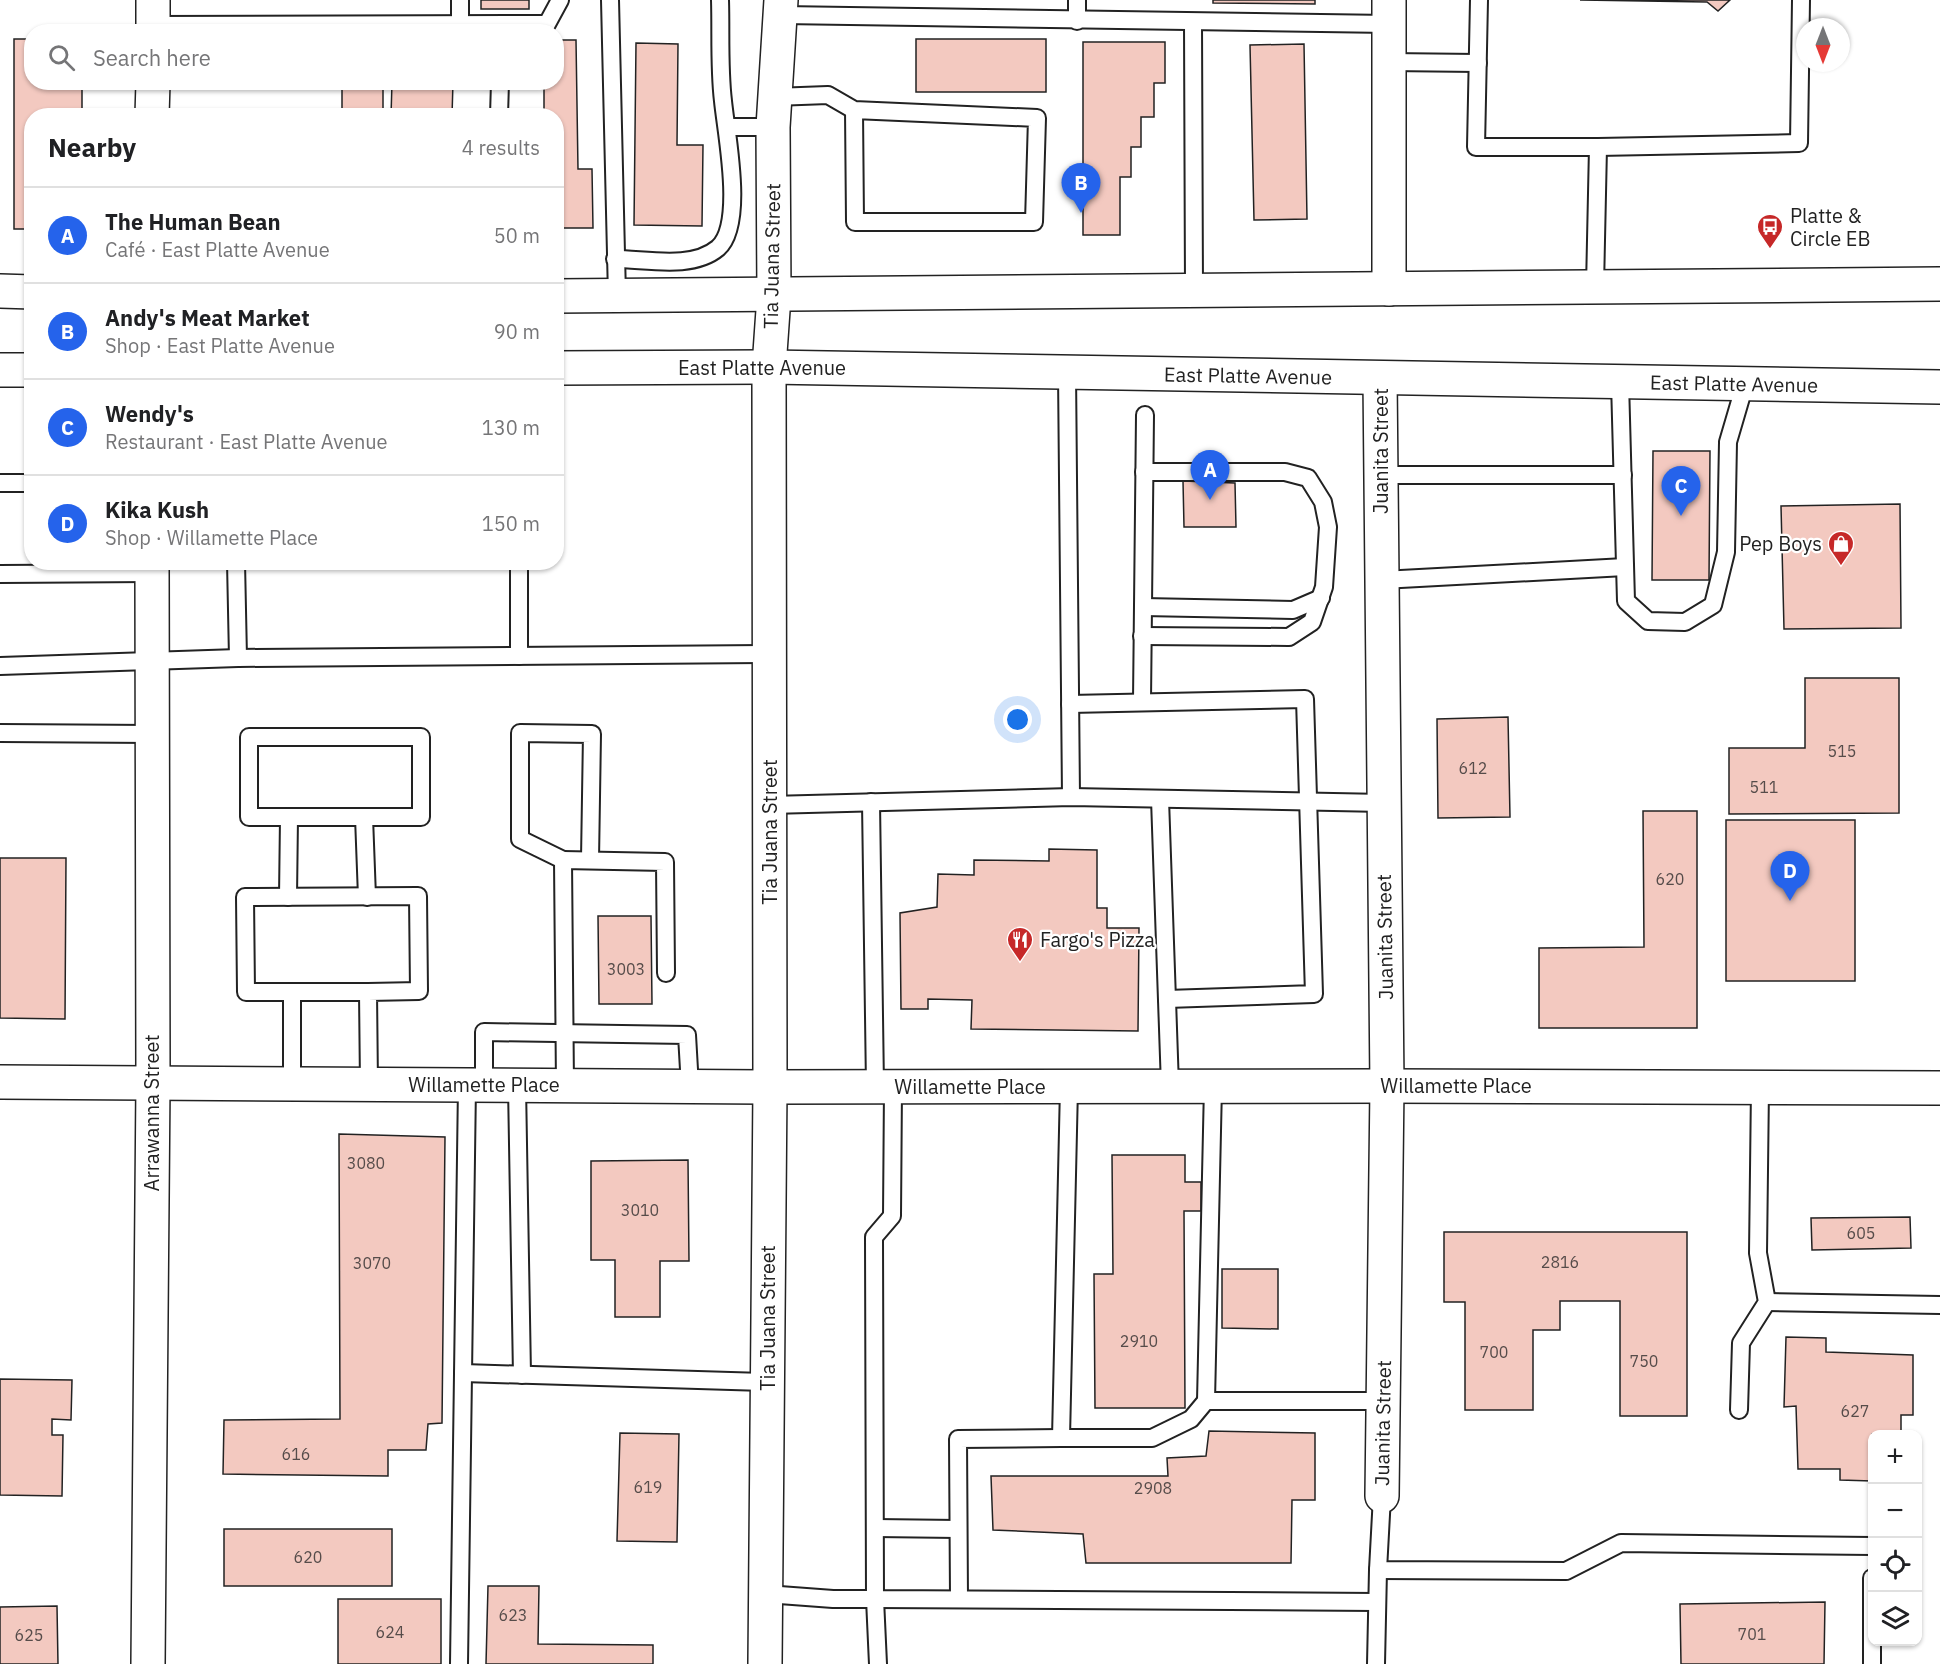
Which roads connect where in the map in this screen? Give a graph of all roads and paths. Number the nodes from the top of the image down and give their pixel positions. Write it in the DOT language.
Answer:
graph roads {
  1 [pos="460,0"];
  2 [pos="560,0"];
  3 [pos="610,0"];
  4 [pos="720,0"];
  5 [pos="1077,0"];
  6 [pos="1479,0"];
  7 [pos="1801,0"];
  8 [pos="782,7"];
  9 [pos="1389,12"];
  10 [pos="153,19"];
  11 [pos="1077,21"];
  12 [pos="1193,22"];
  13 [pos="460,24"];
  14 [pos="1388,62"];
  15 [pos="1478,63"];
  16 [pos="153,90"];
  17 [pos="500,90"];
  18 [pos="152,108"];
  19 [pos="499,108"];
  20 [pos="854,110"];
  21 [pos="774,112"];
  22 [pos="727,127"];
  23 [pos="1598,147"];
  24 [pos="615,259"];
  25 [pos="1940,284"];
  26 [pos="1595,287"];
  27 [pos="1389,289"];
  28 [pos="0,291"];
  29 [pos="1194,291"];
  30 [pos="24,292"];
  31 [pos="564,296"];
  32 [pos="617,296"];
  33 [pos="774,296"];
  34 [pos="769,367"];
  35 [pos="564,368"];
  36 [pos="0,370"];
  37 [pos="24,370"];
  38 [pos="1067,372"];
  39 [pos="1380,378"];
  40 [pos="1620,382"];
  41 [pos="1745,384"];
  42 [pos="1940,387"];
  43 [pos="1145,415"];
  44 [pos="1144,472"];
  45 [pos="1381,475"];
  46 [pos="1623,475"];
  47 [pos="0,483"];
  48 [pos="24,483"];
  49 [pos="1625,567"];
  50 [pos="101,570"];
  51 [pos="152,570"];
  52 [pos="236,570"];
  53 [pos="519,570"];
  54 [pos="0,574"];
  55 [pos="1382,580"];
  56 [pos="1321,598"];
  57 [pos="1143,607"];
  58 [pos="1142,636"];
  59 [pos="770,654"];
  60 [pos="519,656"];
  61 [pos="238,658"];
  62 [pos="152,662"];
  63 [pos="0,666"];
  64 [pos="1142,701"];
  65 [pos="1070,704"];
  66 [pos="0,733"];
  67 [pos="153,734"];
  68 [pos="1071,797"];
  69 [pos="1160,799"];
  70 [pos="1308,801"];
  71 [pos="871,802"];
  72 [pos="1384,803"];
  73 [pos="770,805"];
  74 [pos="288,817"];
  75 [pos="364,817"];
  76 [pos="564,860"];
  77 [pos="590,860"];
  78 [pos="288,897"];
  79 [pos="367,897"];
  80 [pos="666,973"];
  81 [pos="292,992"];
  82 [pos="368,992"];
  83 [pos="1167,999"];
  84 [pos="565,1032"];
  85 [pos="0,1082"];
  86 [pos="153,1083"];
  87 [pos="292,1084"];
  88 [pos="369,1084"];
  89 [pos="476,1085"];
  90 [pos="517,1086"];
  91 [pos="565,1086"];
  92 [pos="1170,1086"];
  93 [pos="1214,1086"];
  94 [pos="1386,1086"];
  95 [pos="690,1087"];
  96 [pos="1069,1087"];
  97 [pos="770,1088"];
  98 [pos="884,1088"];
  99 [pos="1760,1088"];
  100 [pos="1940,1088"];
  101 [pos="1767,1302"];
  102 [pos="1940,1305"];
  103 [pos="463,1373"];
  104 [pos="522,1375"];
  105 [pos="767,1382"];
  106 [pos="1206,1401"];
  107 [pos="1383,1401"];
  108 [pos="1739,1410"];
  109 [pos="1061,1438"];
  110 [pos="1382,1497"];
  111 [pos="875,1528"];
  112 [pos="958,1529"];
  113 [pos="1868,1545"];
  114 [pos="1378,1570"];
  115 [pos="1872,1592"];
  116 [pos="765,1594"];
  117 [pos="959,1598"];
  118 [pos="875,1599"];
  119 [pos="1377,1602"];
  120 [pos="148,1664"];
  121 [pos="459,1664"];
  122 [pos="765,1664"];
  123 [pos="878,1664"];
  124 [pos="1376,1664"];
  125 [pos="1872,1664"];
  1 -- 13 [label="lane"];
  2 -- 13 [label="lane"];
  3 -- 24 [label="lane"];
  4 -- 22 [label="lane"];
  5 -- 11 [label="lane"];
  6 -- 15 [label="lane"];
  7 -- 23 [label="lane"];
  8 -- 11 [label="lane"];
  8 -- 21 [label="street, Tia Juana Street"];
  9 -- 12 [label="lane"];
  9 -- 14 [label="street"];
  10 -- 13 [label="lane"];
  11 -- 12 [label="lane"];
  12 -- 29 [label="lane"];
  14 -- 15 [label="lane"];
  14 -- 27 [label="street"];
  15 -- 23 [label="lane"];
  16 -- 18 [label="street"];
  17 -- 19 [label="lane"];
  20 -- 20 [label="lane"];
  20 -- 21 [label="lane"];
  21 -- 22 [label="lane"];
  21 -- 33 [label="street, Tia Juana Street"];
  22 -- 24 [label="lane"];
  23 -- 26 [label="lane"];
  24 -- 32 [label="lane"];
  25 -- 26 [label="street"];
  26 -- 27 [label="street"];
  27 -- 29 [label="street"];
  28 -- 30 [label="street"];
  29 -- 33 [label="street"];
  31 -- 32 [label="street"];
  32 -- 33 [label="street"];
  33 -- 34 [label="street, Tia Juana Street"];
  34 -- 35 [label="street, East Platte Avenue"];
  34 -- 38 [label="street, East Platte Avenue"];
  34 -- 59 [label="street, Tia Juana Street"];
  36 -- 37 [label="street"];
  38 -- 39 [label="street, East Platte Avenue"];
  38 -- 65 [label="lane"];
  39 -- 40 [label="street, East Platte Avenue"];
  39 -- 45 [label="street, Juanita Street"];
  40 -- 41 [label="street, East Platte Avenue"];
  40 -- 46 [label="lane"];
  41 -- 42 [label="street, East Platte Avenue"];
  41 -- 49 [label="lane"];
  43 -- 44 [label="lane"];
  44 -- 56 [label="lane"];
  44 -- 57 [label="lane"];
  45 -- 46 [label="lane"];
  45 -- 55 [label="street, Juanita Street"];
  46 -- 49 [label="lane"];
  47 -- 48 [label="lane"];
  49 -- 55 [label="lane"];
  50 -- 54 [label="lane"];
  51 -- 62 [label="street, Arrawanna Street"];
  52 -- 61 [label="lane"];
  53 -- 60 [label="lane"];
  55 -- 72 [label="street, Juanita Street"];
  56 -- 57 [label="lane"];
  56 -- 58 [label="lane"];
  57 -- 58 [label="lane"];
  58 -- 64 [label="lane"];
  59 -- 60 [label="lane"];
  59 -- 73 [label="street, Tia Juana Street"];
  60 -- 61 [label="lane"];
  61 -- 62 [label="lane"];
  62 -- 63 [label="lane"];
  62 -- 67 [label="street, Arrawanna Street"];
  64 -- 65 [label="lane"];
  64 -- 70 [label="lane"];
  65 -- 68 [label="lane"];
  66 -- 67 [label="lane"];
  67 -- 86 [label="street, Arrawanna Street"];
  68 -- 69 [label="lane"];
  68 -- 71 [label="lane"];
  69 -- 70 [label="lane"];
  69 -- 83 [label="lane"];
  70 -- 72 [label="lane"];
  70 -- 83 [label="lane"];
  71 -- 73 [label="lane"];
  71 -- 98 [label="lane"];
  72 -- 94 [label="street, Juanita Street"];
  73 -- 97 [label="street, Tia Juana Street"];
  74 -- 75 [label="lane"];
  74 -- 75 [label="lane"];
  74 -- 78 [label="lane"];
  75 -- 79 [label="lane"];
  76 -- 77 [label="lane"];
  76 -- 77 [label="lane"];
  76 -- 84 [label="lane"];
  77 -- 80 [label="lane"];
  78 -- 79 [label="lane"];
  78 -- 81 [label="lane"];
  79 -- 82 [label="lane"];
  81 -- 82 [label="lane"];
  81 -- 87 [label="lane"];
  82 -- 88 [label="lane"];
  83 -- 92 [label="lane"];
  84 -- 89 [label="lane"];
  84 -- 91 [label="lane"];
  84 -- 95 [label="lane"];
  85 -- 86 [label="street, Willamette Place"];
  86 -- 87 [label="street, Willamette Place"];
  86 -- 120 [label="street, Arrawanna Street"];
  87 -- 88 [label="street, Willamette Place"];
  88 -- 89 [label="street, Willamette Place"];
  89 -- 90 [label="street, Willamette Place"];
  89 -- 103 [label="lane"];
  90 -- 91 [label="street, Willamette Place"];
  90 -- 104 [label="lane"];
  91 -- 95 [label="street, Willamette Place"];
  92 -- 93 [label="street, Willamette Place"];
  92 -- 96 [label="street, Willamette Place"];
  93 -- 94 [label="street, Willamette Place"];
  93 -- 106 [label="lane"];
  94 -- 99 [label="street, Willamette Place"];
  94 -- 107 [label="street, Juanita Street"];
  95 -- 97 [label="street, Willamette Place"];
  96 -- 98 [label="street, Willamette Place"];
  96 -- 109 [label="lane"];
  97 -- 98 [label="street, Willamette Place"];
  97 -- 105 [label="street, Tia Juana Street"];
  98 -- 111 [label="lane"];
  99 -- 100 [label="street, Willamette Place"];
  99 -- 101 [label="lane"];
  101 -- 102 [label="lane"];
  101 -- 108 [label="lane"];
  103 -- 104 [label="lane"];
  103 -- 121 [label="lane"];
  104 -- 105 [label="lane"];
  105 -- 116 [label="street, Tia Juana Street"];
  106 -- 107 [label="lane"];
  106 -- 109 [label="lane"];
  107 -- 110 [label="street, Juanita Street"];
  109 -- 112 [label="lane"];
  110 -- 114 [label="lane"];
  111 -- 112 [label="lane"];
  111 -- 118 [label="lane"];
  112 -- 117 [label="lane"];
  113 -- 114 [label="lane"];
  114 -- 119 [label="lane"];
  115 -- 125 [label="lane"];
  116 -- 118 [label="lane"];
  116 -- 122 [label="street, Tia Juana Street"];
  117 -- 118 [label="lane"];
  117 -- 119 [label="lane"];
  118 -- 123 [label="lane"];
  119 -- 124 [label="lane"];
}
